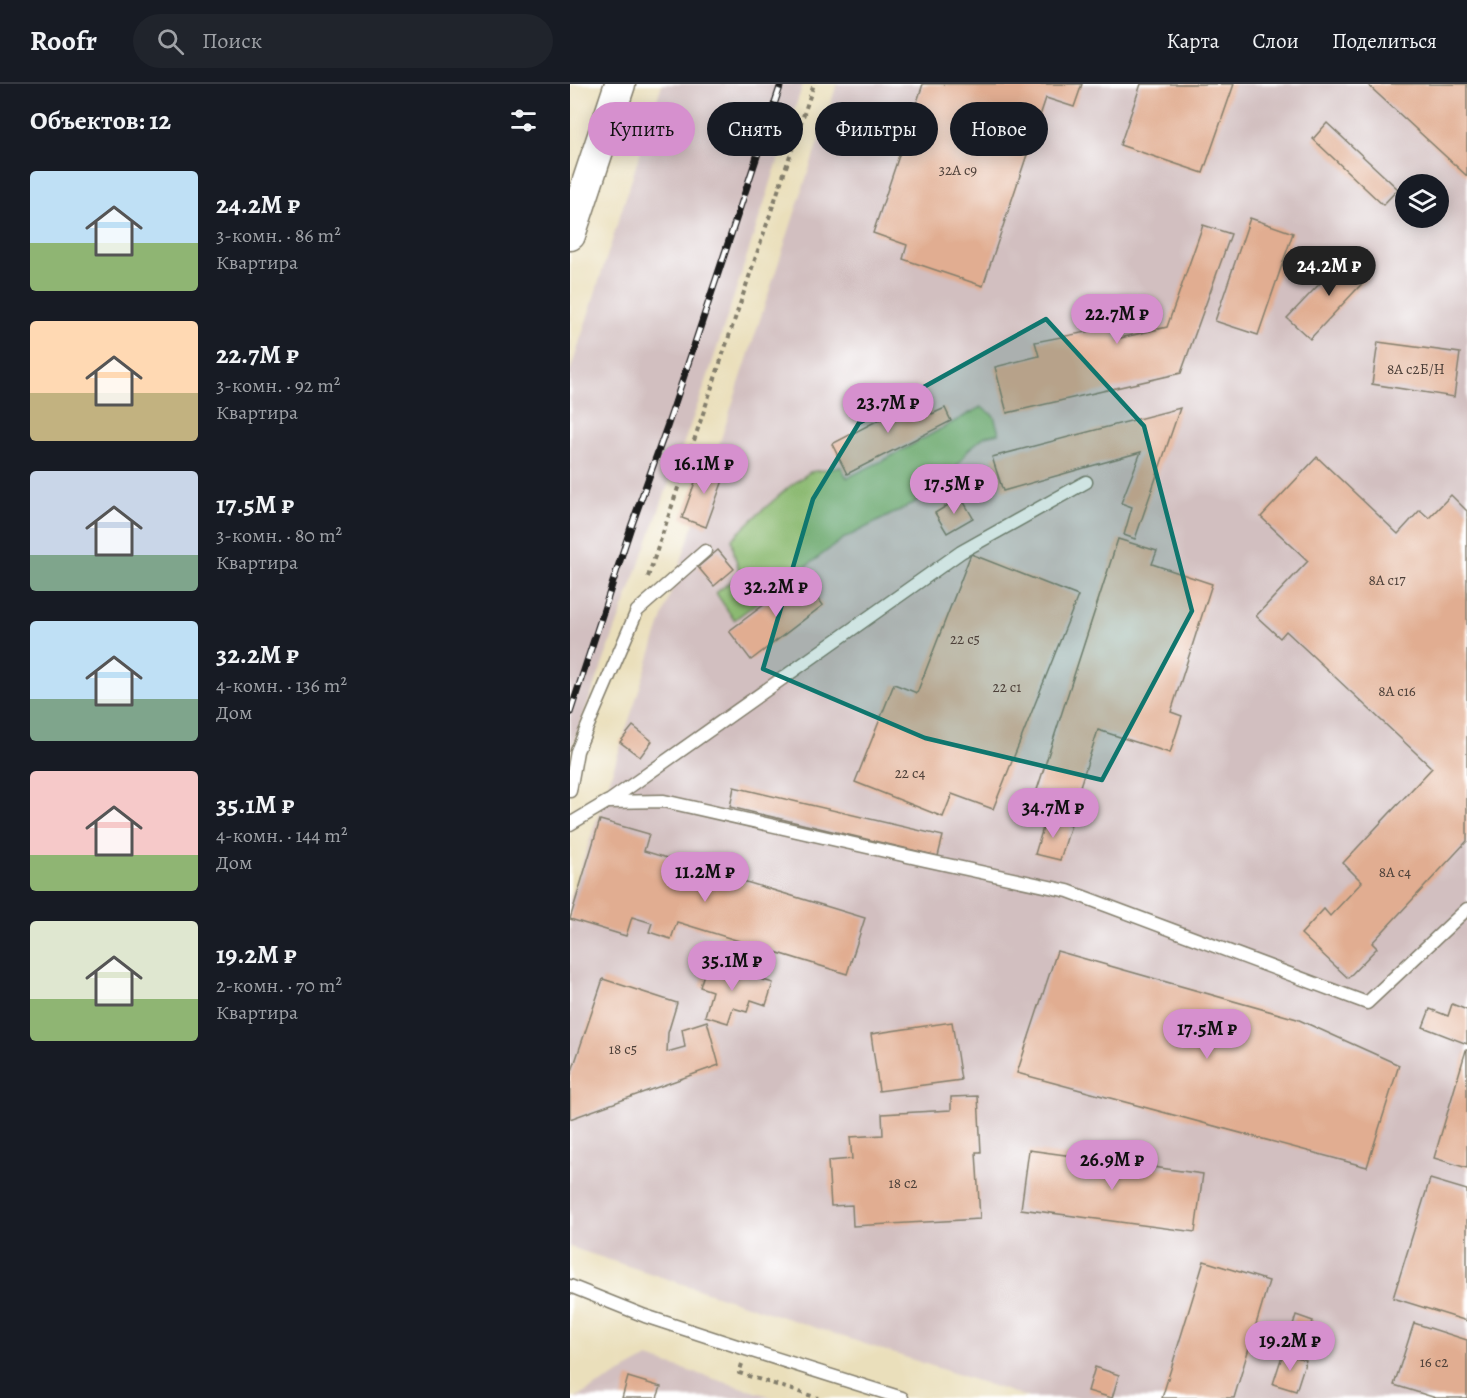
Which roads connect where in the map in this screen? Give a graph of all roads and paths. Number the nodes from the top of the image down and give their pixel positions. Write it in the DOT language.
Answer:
graph roads {
  1 [pos="620,84"];
  2 [pos="814,84"];
  3 [pos="570,235"];
  4 [pos="1086,482"];
  5 [pos="705,551"];
  6 [pos="637,612"];
  7 [pos="570,791"];
  8 [pos="607,802"];
  9 [pos="570,824"];
  10 [pos="1467,909"];
  11 [pos="570,1286"];
  12 [pos="739,1373"];
  13 [pos="818,1398"];
  14 [pos="902,1398"];
  1 -- 3 [label="street"];
  2 -- 6 [label="path"];
  4 -- 8 [label="lane"];
  5 -- 6 [label="lane"];
  6 -- 7 [label="lane"];
  8 -- 9 [label="lane"];
  8 -- 10 [label="lane"];
  11 -- 14 [label="lane"];
  12 -- 13 [label="path"];
}
